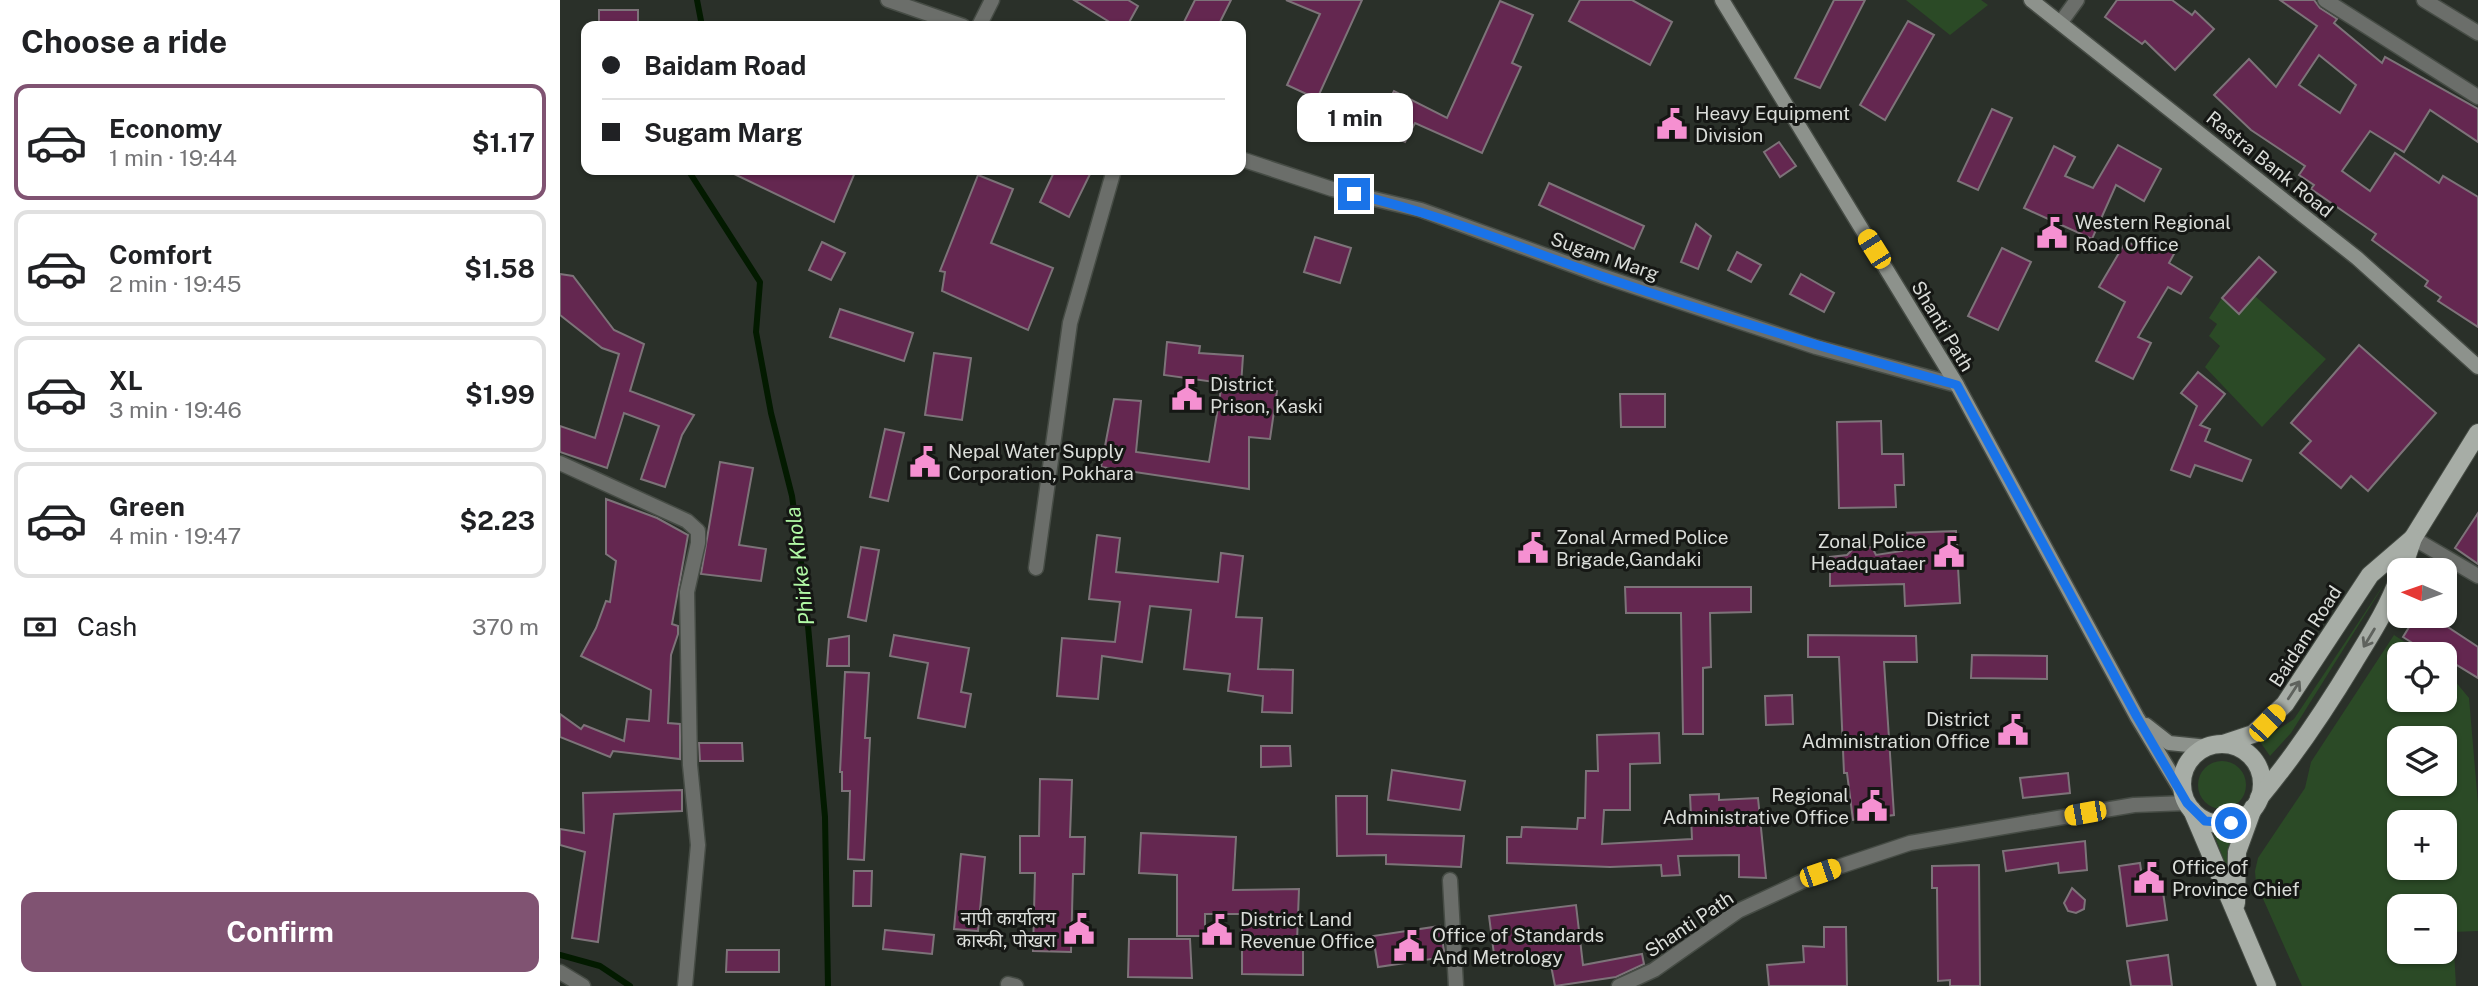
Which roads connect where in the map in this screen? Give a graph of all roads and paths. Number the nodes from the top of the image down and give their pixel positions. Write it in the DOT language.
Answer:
graph roads {
  1 [pos="888,0"];
  2 [pos="992,0"];
  3 [pos="1722,0"];
  4 [pos="2031,0"];
  5 [pos="2077,0"];
  6 [pos="2325,0"];
  7 [pos="2424,0"];
  8 [pos="949,21"];
  9 [pos="982,21"];
  10 [pos="2061,22"];
  11 [pos="2478,33"];
  12 [pos="2478,97"];
  13 [pos="1246,161"];
  14 [pos="1113,175"];
  15 [pos="2478,367"];
  16 [pos="1957,385"];
  17 [pos="2478,433"];
  18 [pos="560,463"];
  19 [pos="2413,538"];
  20 [pos="2406,558"];
  21 [pos="1036,568"];
  22 [pos="2478,576"];
  23 [pos="2387,609"];
  24 [pos="2137,717"];
  25 [pos="2215,746"];
  26 [pos="2187,803"];
  27 [pos="2256,803"];
  28 [pos="1450,880"];
  29 [pos="2239,923"];
  30 [pos="560,972"];
  31 [pos="583,986"];
  32 [pos="685,986"];
  33 [pos="1456,986"];
  34 [pos="1619,986"];
  35 [pos="2267,986"];
  1 -- 8 [label="street"];
  2 -- 9 [label="street"];
  3 -- 16 [label="main road, Shanti Path"];
  4 -- 10 [label="main road, Rastra Bank Road"];
  5 -- 10 [label="street"];
  6 -- 12 [label="street"];
  7 -- 11 [label="street"];
  10 -- 15 [label="main road, Rastra Bank Road"];
  13 -- 16 [label="street, Sugam Marg"];
  14 -- 21 [label="street"];
  16 -- 24 [label="main road, Shanti Path"];
  17 -- 19 [label="main road, Baidam Road"];
  18 -- 32 [label="street"];
  19 -- 20 [label="main road, Baidam Road"];
  19 -- 22 [label="street"];
  25 -- 19 [label="main road, Baidam Road, one-way"];
  23 -- 27 [label="main road, one-way"];
  24 -- 25 [label="main road, Shanti Path"];
  24 -- 26 [label="main road, Shanti Path"];
  25 -- 26 [label="main road, Baidam Road"];
  25 -- 27 [label="main road"];
  26 -- 27 [label="main road"];
  26 -- 29 [label="main road"];
  26 -- 34 [label="street, Shanti Path"];
  27 -- 29 [label="main road"];
  28 -- 33 [label="street"];
  29 -- 35 [label="main road"];
  30 -- 31 [label="street"];
}
